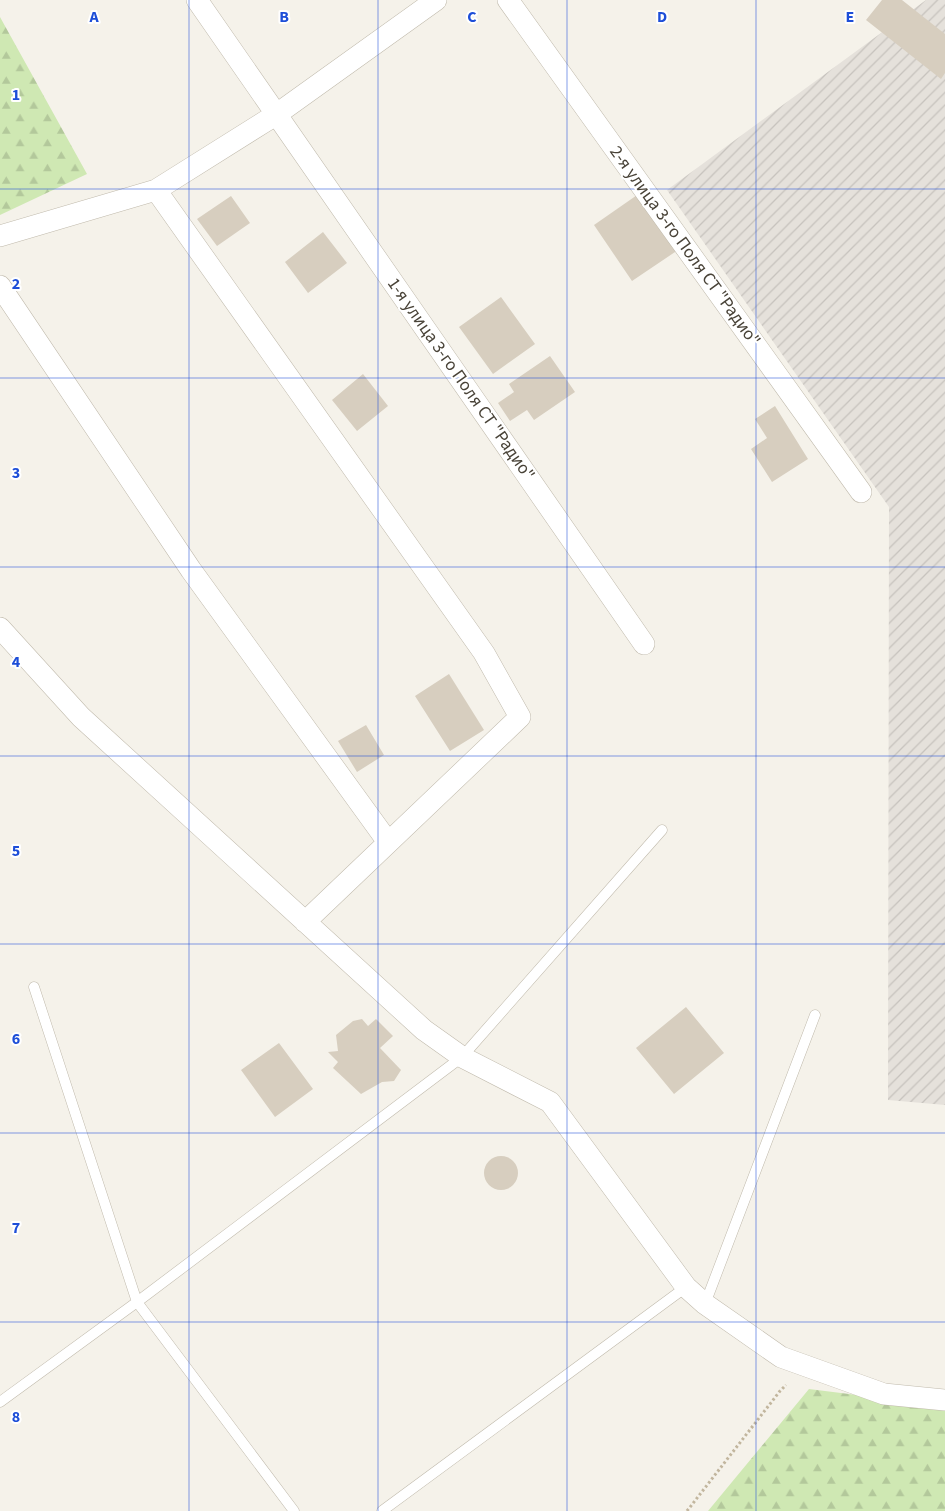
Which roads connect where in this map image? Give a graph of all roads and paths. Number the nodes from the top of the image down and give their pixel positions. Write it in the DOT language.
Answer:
graph roads {
  1 [pos="197,0"];
  2 [pos="436,0"];
  3 [pos="508,0"];
  4 [pos="277,114"];
  5 [pos="156,190"];
  6 [pos="0,236"];
  7 [pos="0,286"];
  8 [pos="861,492"];
  9 [pos="0,628"];
  10 [pos="644,644"];
  11 [pos="662,830"];
  12 [pos="388,842"];
  13 [pos="304,922"];
  14 [pos="34,986"];
  15 [pos="815,1015"];
  16 [pos="462,1056"];
  17 [pos="686,1287"];
  18 [pos="137,1302"];
  19 [pos="705,1304"];
  20 [pos="807,1366"];
  21 [pos="945,1400"];
  22 [pos="0,1402"];
  23 [pos="294,1511"];
  24 [pos="382,1511"];
  25 [pos="687,1511"];
  1 -- 4 [label="street, 1-я улица 3-го Поля СТ \"Радио\""];
  2 -- 4 [label="street"];
  3 -- 8 [label="street, 2-я улица 3-го Поля СТ \"Радио\""];
  4 -- 5 [label="street"];
  4 -- 10 [label="street, 1-я улица 3-го Поля СТ \"Радио\""];
  5 -- 6 [label="street"];
  5 -- 12 [label="street"];
  7 -- 12 [label="street"];
  9 -- 13 [label="street"];
  11 -- 16 [label="lane"];
  12 -- 13 [label="street"];
  13 -- 16 [label="street"];
  14 -- 18 [label="lane"];
  15 -- 19 [label="lane"];
  16 -- 17 [label="street"];
  16 -- 18 [label="lane"];
  17 -- 19 [label="street"];
  17 -- 24 [label="lane"];
  18 -- 22 [label="lane"];
  18 -- 23 [label="lane"];
  19 -- 20 [label="street"];
  20 -- 21 [label="street"];
  20 -- 25 [label="path"];
}
